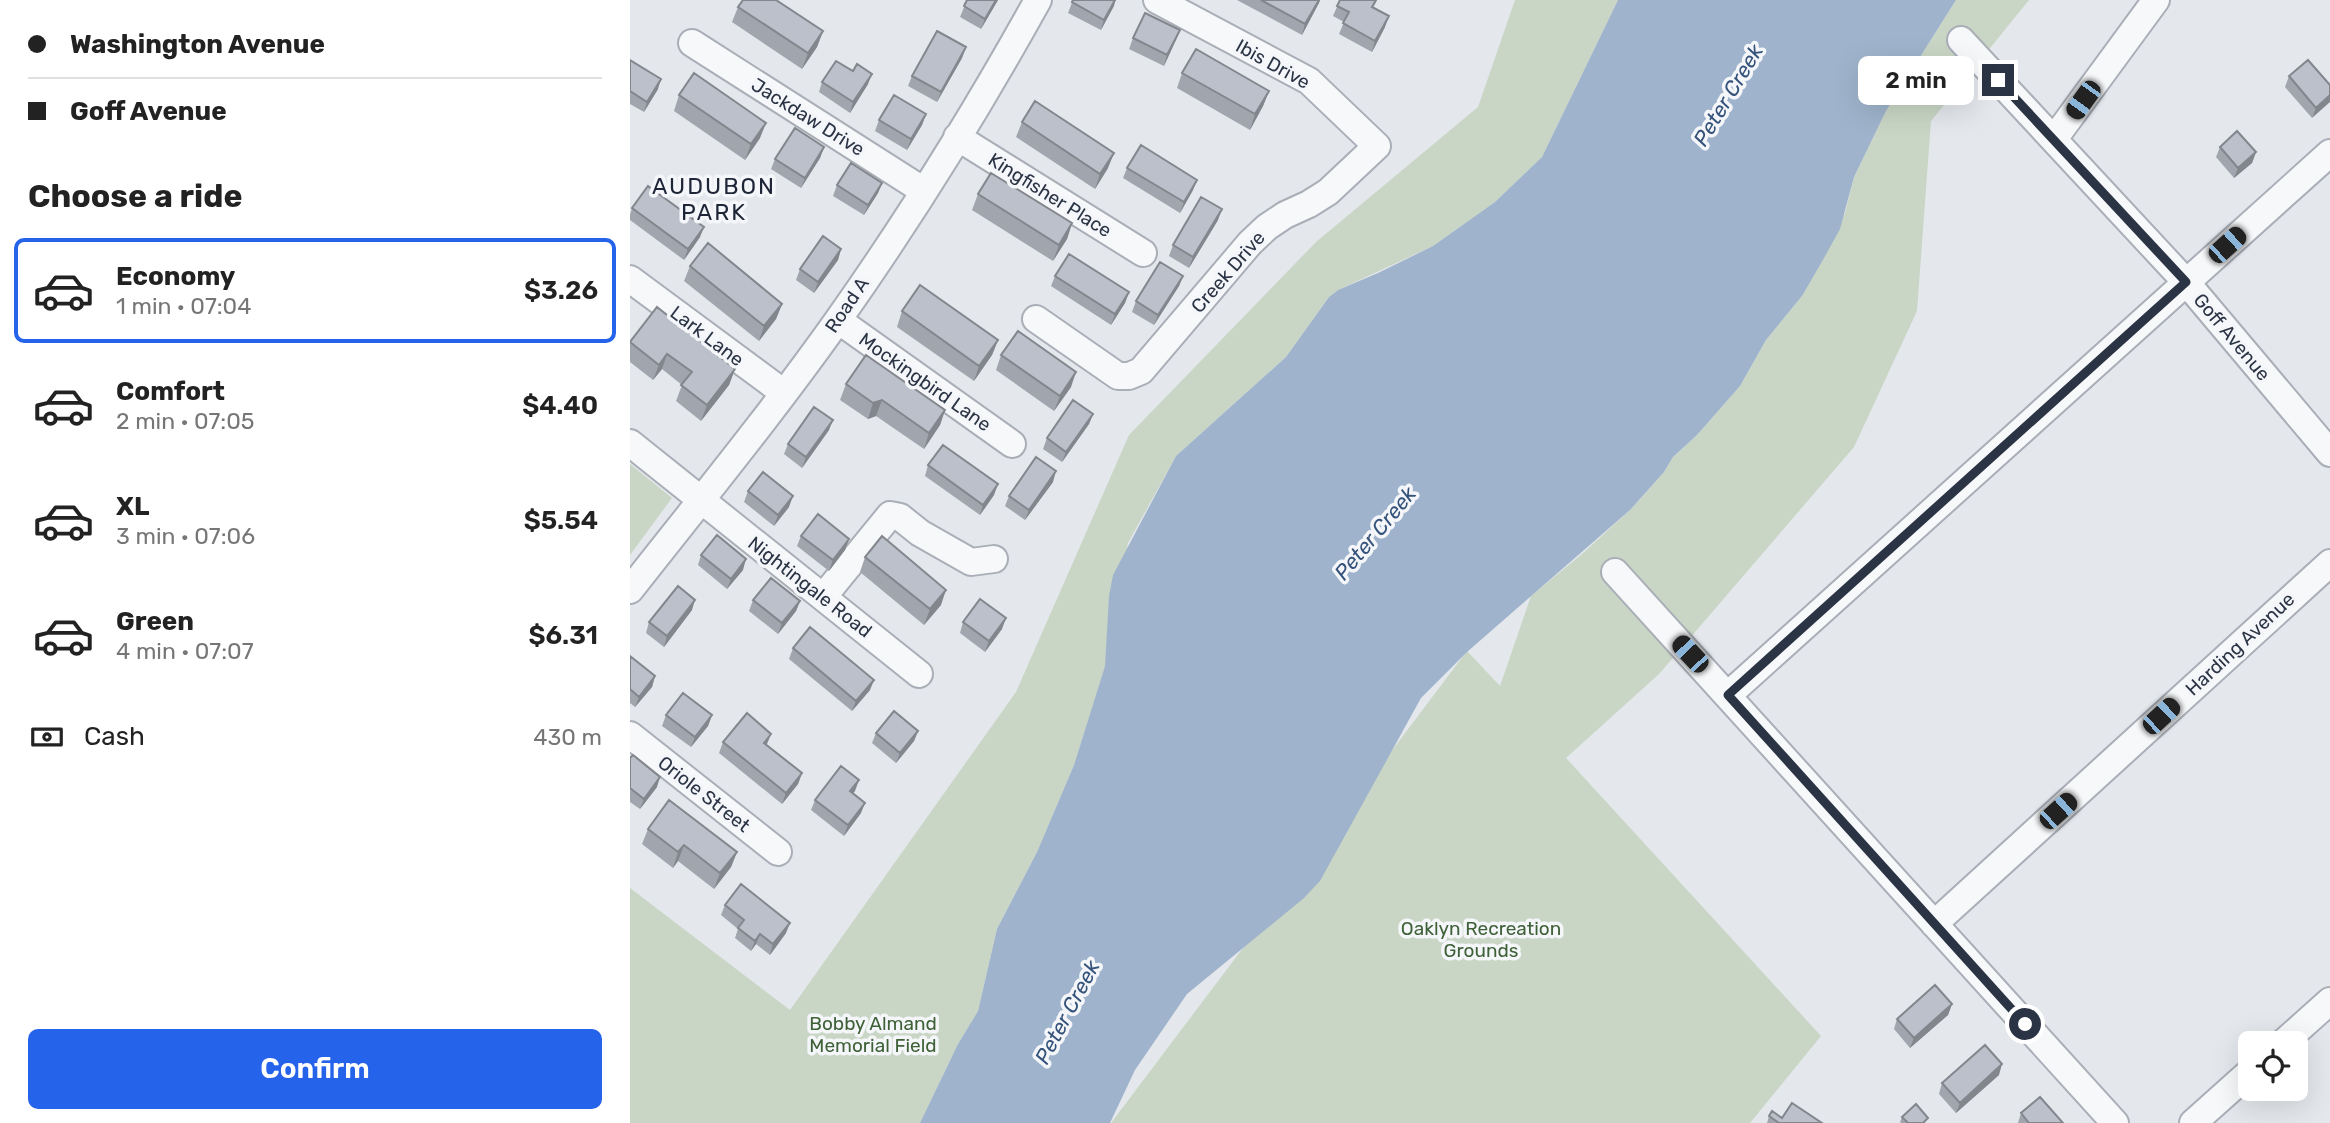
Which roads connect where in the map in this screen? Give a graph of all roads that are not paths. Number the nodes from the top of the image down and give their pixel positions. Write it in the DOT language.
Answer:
graph roads {
  1 [pos="1038,0"];
  2 [pos="1157,0"];
  3 [pos="2156,0"];
  4 [pos="1961,40"];
  5 [pos="692,43"];
  6 [pos="957,137"];
  7 [pos="2054,139"];
  8 [pos="1377,146"];
  9 [pos="2330,153"];
  10 [pos="923,191"];
  11 [pos="1143,253"];
  12 [pos="630,279"];
  13 [pos="2186,282"];
  14 [pos="1036,319"];
  15 [pos="838,320"];
  16 [pos="784,393"];
  17 [pos="630,443"];
  18 [pos="1012,444"];
  19 [pos="2330,453"];
  20 [pos="701,501"];
  21 [pos="994,559"];
  22 [pos="2330,563"];
  23 [pos="1615,572"];
  24 [pos="630,590"];
  25 [pos="823,597"];
  26 [pos="919,674"];
  27 [pos="1728,695"];
  28 [pos="630,735"];
  29 [pos="778,852"];
  30 [pos="1934,924"];
  31 [pos="2330,1001"];
  32 [pos="2296,1031"];
  33 [pos="2238,1083"];
  34 [pos="2115,1123"];
  35 [pos="2193,1123"];
  1 -- 6 [label="street, Road A"];
  2 -- 8 [label="street, Ibis Drive"];
  3 -- 7 [label="street"];
  4 -- 7 [label="street, Goff Avenue"];
  5 -- 10 [label="street, Jackdaw Drive"];
  6 -- 10 [label="street, Road A"];
  6 -- 11 [label="street, Kingfisher Place"];
  7 -- 13 [label="street, Goff Avenue"];
  8 -- 14 [label="street, Creek Drive"];
  9 -- 13 [label="street"];
  10 -- 15 [label="street, Road A"];
  12 -- 16 [label="street, Lark Lane"];
  13 -- 19 [label="street, Goff Avenue"];
  13 -- 27 [label="street"];
  15 -- 16 [label="street, Road A"];
  15 -- 18 [label="street, Mockingbird Lane"];
  16 -- 20 [label="street, Road A"];
  17 -- 20 [label="street, Nightingale Road"];
  20 -- 24 [label="street, Road A"];
  20 -- 25 [label="street, Nightingale Road"];
  21 -- 25 [label="street"];
  22 -- 30 [label="street, Harding Avenue"];
  23 -- 27 [label="street"];
  25 -- 26 [label="street, Nightingale Road"];
  27 -- 30 [label="street"];
  28 -- 29 [label="street, Oriole Street"];
  30 -- 34 [label="street"];
  31 -- 32 [label="street"];
  33 -- 35 [label="street"];
}
